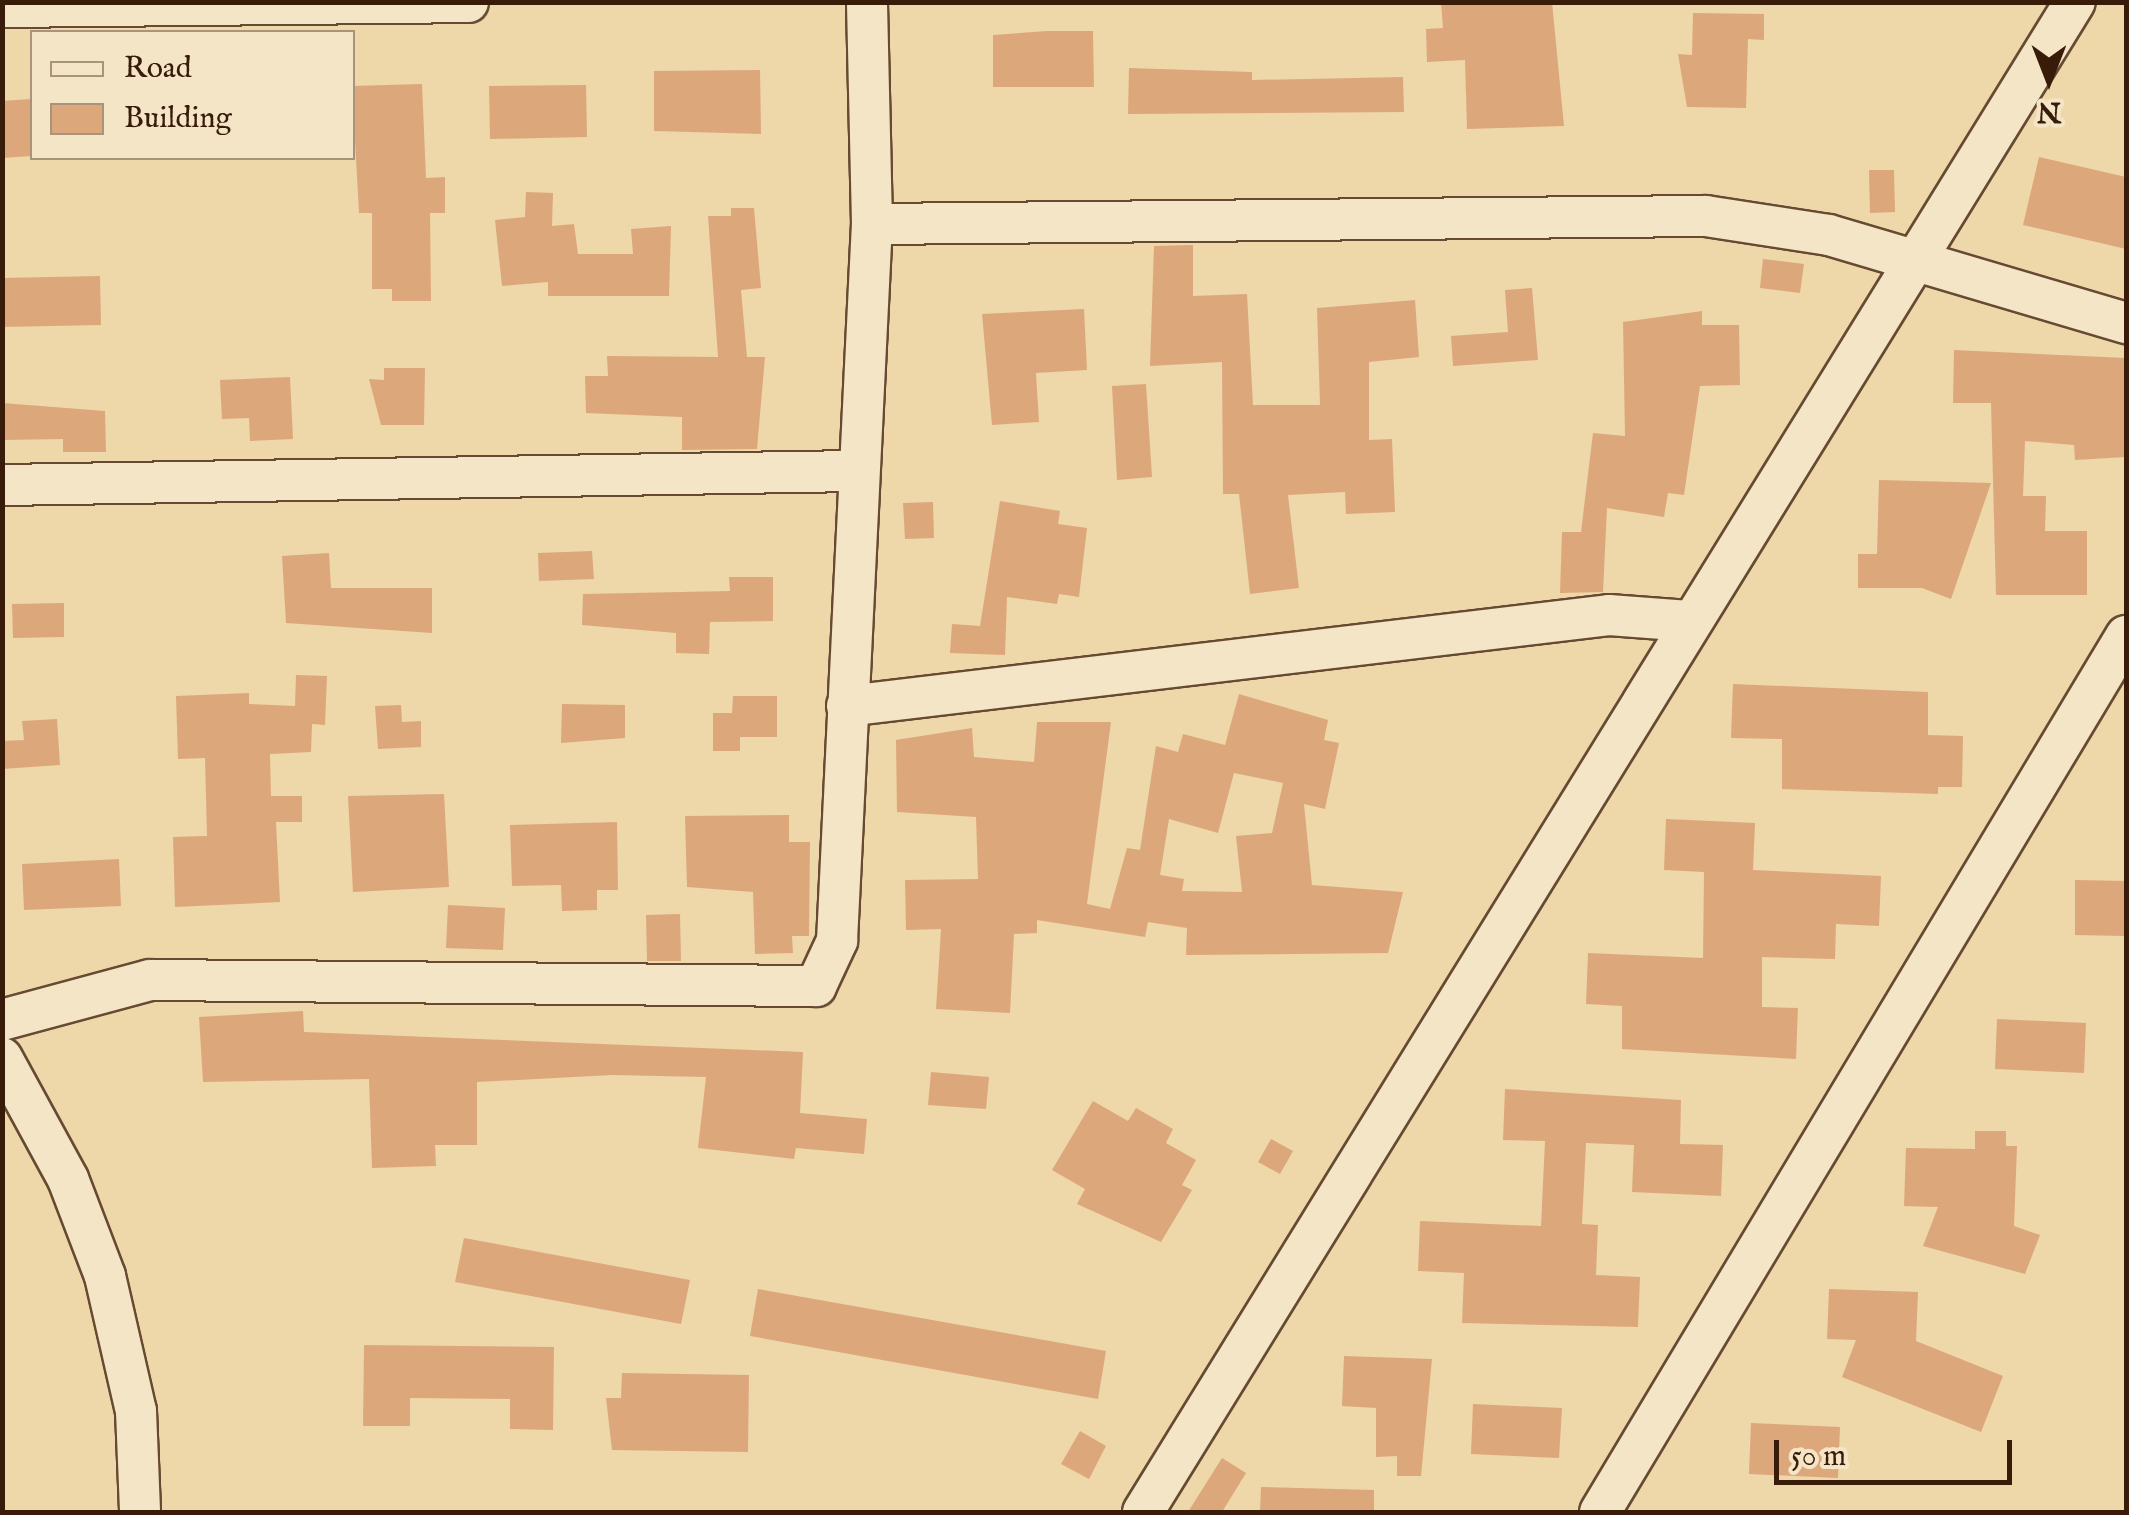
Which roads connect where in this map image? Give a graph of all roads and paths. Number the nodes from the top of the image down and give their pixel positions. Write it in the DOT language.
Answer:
graph roads {
  1 [pos="468,2"];
  2 [pos="867,2"];
  3 [pos="2075,2"];
  4 [pos="2,6"];
  5 [pos="872,224"];
  6 [pos="1911,262"];
  7 [pos="2126,323"];
  8 [pos="858,471"];
  9 [pos="2,485"];
  10 [pos="1690,621"];
  11 [pos="2126,636"];
  12 [pos="847,706"];
  13 [pos="2,1020"];
  14 [pos="2,1058"];
  15 [pos="140,1512"];
  16 [pos="1143,1512"];
  17 [pos="1600,1512"];
  1 -- 4 [label="street"];
  2 -- 5 [label="street"];
  3 -- 6 [label="street"];
  5 -- 6 [label="street"];
  5 -- 8 [label="street"];
  6 -- 7 [label="street"];
  6 -- 10 [label="street"];
  8 -- 9 [label="street"];
  8 -- 12 [label="street"];
  10 -- 12 [label="street"];
  10 -- 16 [label="street"];
  11 -- 17 [label="street"];
  12 -- 13 [label="street"];
  14 -- 15 [label="street"];
}
